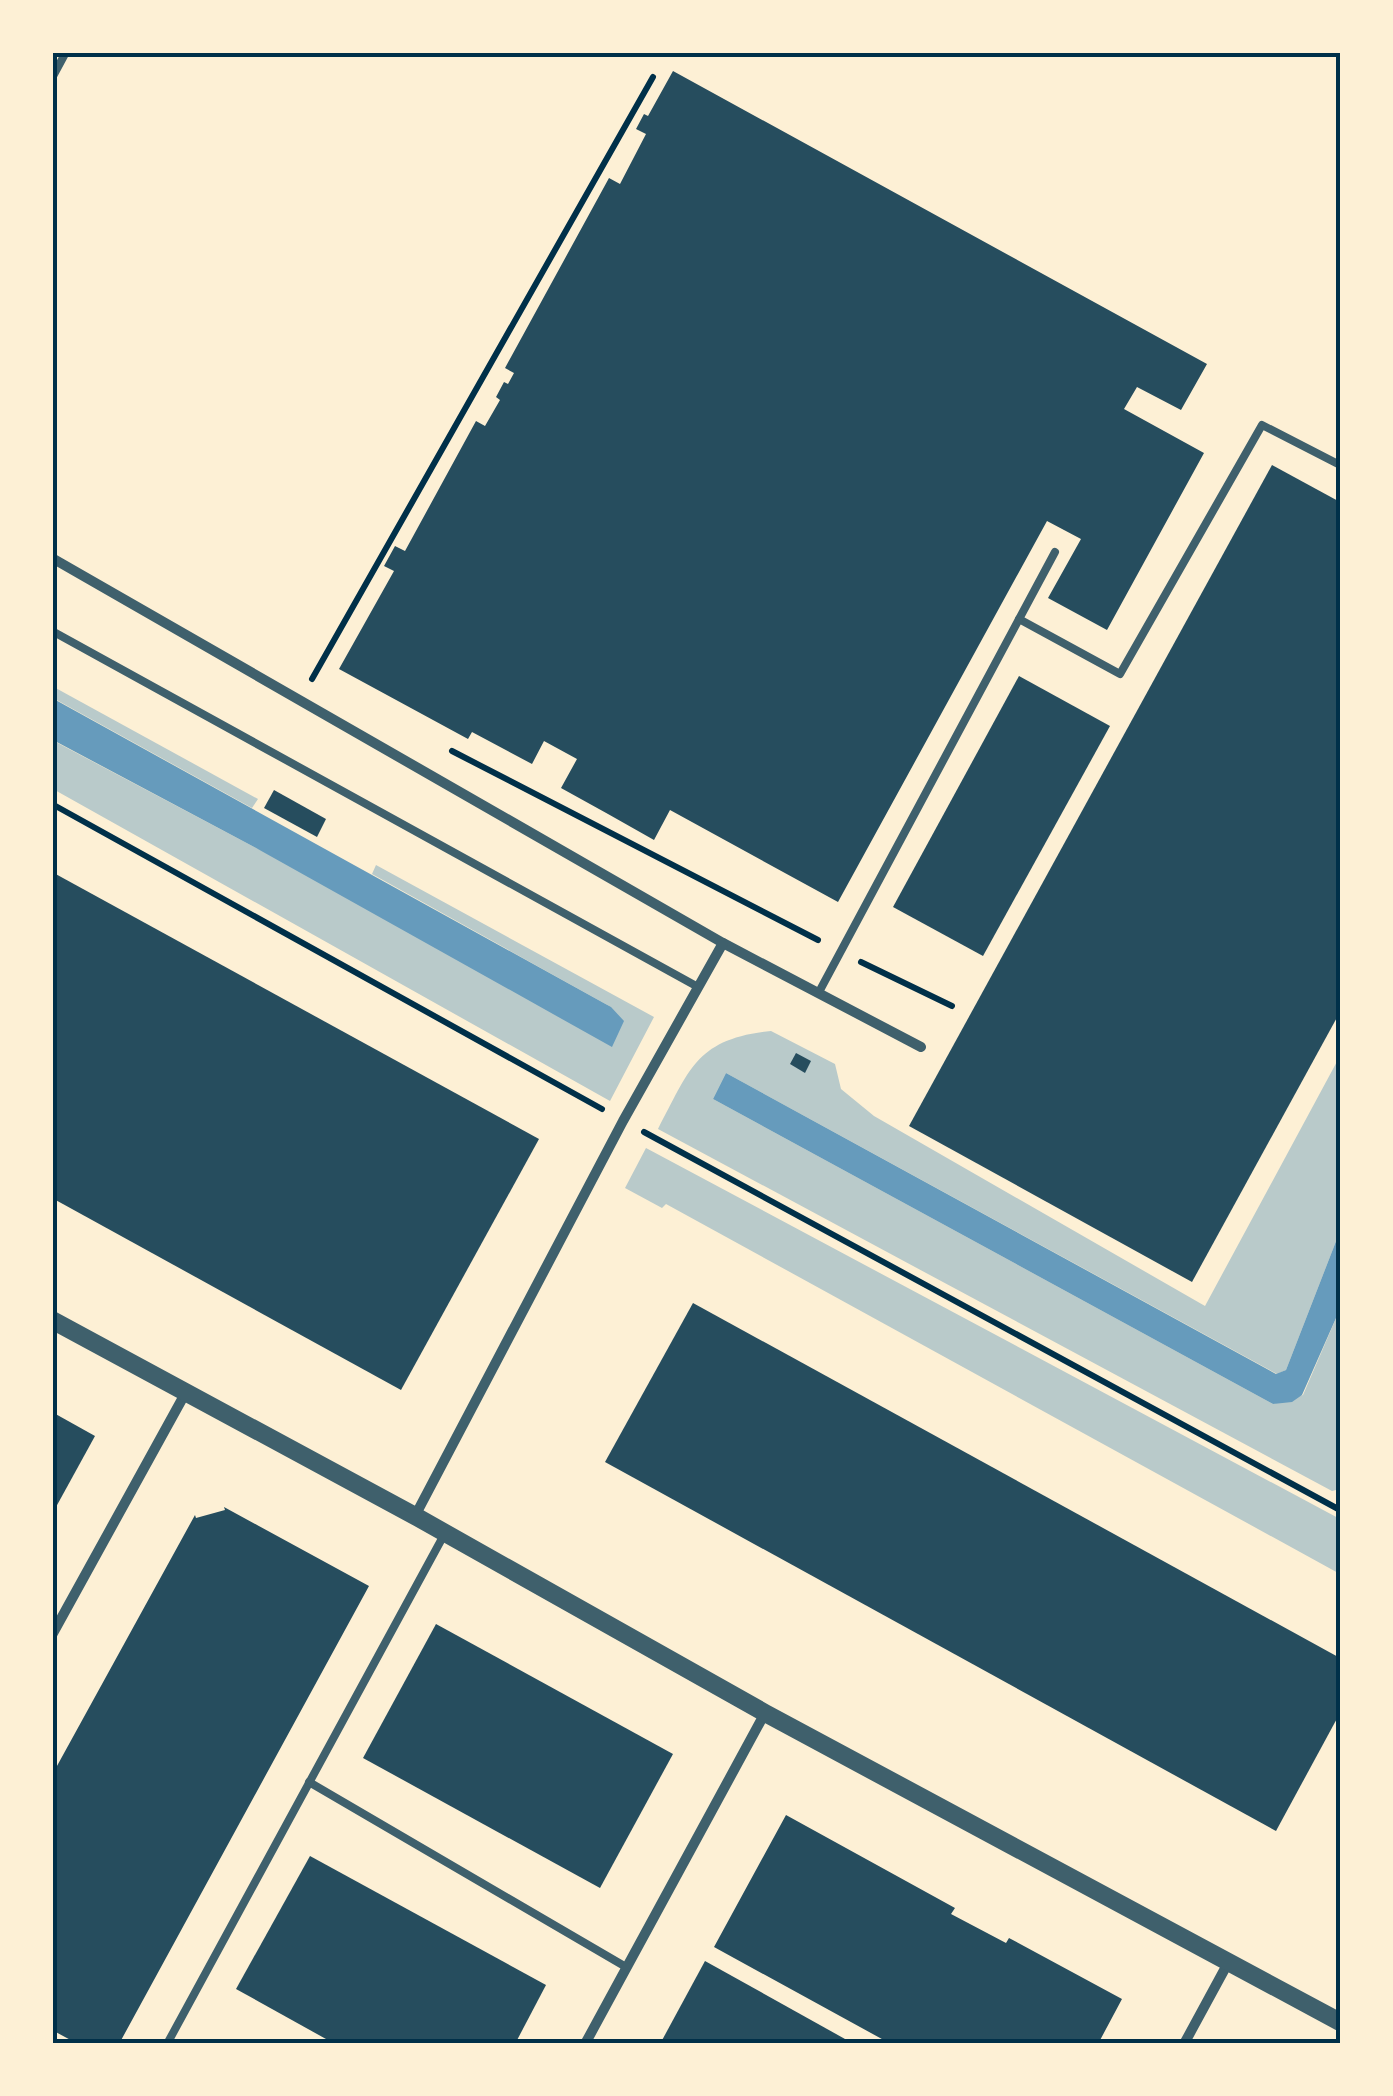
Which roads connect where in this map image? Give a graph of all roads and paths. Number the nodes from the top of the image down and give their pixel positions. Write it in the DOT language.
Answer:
graph roads {
  1 [pos="66,52"];
  2 [pos="653,76"];
  3 [pos="52,78"];
  4 [pos="1340,465"];
  5 [pos="1055,552"];
  6 [pos="52,558"];
  7 [pos="1019,619"];
  8 [pos="52,631"];
  9 [pos="328,688"];
  10 [pos="450,750"];
  11 [pos="52,804"];
  12 [pos="723,943"];
  13 [pos="841,952"];
  14 [pos="698,987"];
  15 [pos="820,992"];
  16 [pos="952,1006"];
  17 [pos="922,1047"];
  18 [pos="623,1121"];
  19 [pos="52,1320"];
  20 [pos="186,1392"];
  21 [pos="1340,1510"];
  22 [pos="415,1516"];
  23 [pos="445,1533"];
  24 [pos="52,1635"];
  25 [pos="765,1713"];
  26 [pos="309,1782"];
  27 [pos="1228,1963"];
  28 [pos="626,1967"];
  29 [pos="1340,2022"];
  30 [pos="167,2044"];
  31 [pos="584,2044"];
  32 [pos="1184,2044"];
  1 -- 3 [label="lane"];
  2 -- 9 [label="path"];
  4 -- 7 [label="lane"];
  5 -- 7 [label="lane"];
  6 -- 12 [label="street"];
  7 -- 13 [label="lane"];
  8 -- 14 [label="lane"];
  10 -- 13 [label="path"];
  11 -- 18 [label="path"];
  12 -- 14 [label="street"];
  12 -- 15 [label="street"];
  13 -- 15 [label="lane"];
  13 -- 16 [label="path"];
  14 -- 18 [label="street"];
  15 -- 17 [label="street"];
  18 -- 21 [label="path"];
  18 -- 22 [label="street"];
  19 -- 20 [label="street"];
  20 -- 22 [label="street"];
  20 -- 24 [label="street"];
  22 -- 23 [label="street"];
  23 -- 25 [label="street"];
  23 -- 26 [label="lane"];
  25 -- 27 [label="street"];
  25 -- 28 [label="street"];
  26 -- 28 [label="lane"];
  26 -- 30 [label="lane"];
  27 -- 29 [label="street"];
  27 -- 32 [label="street"];
  28 -- 31 [label="street"];
}
